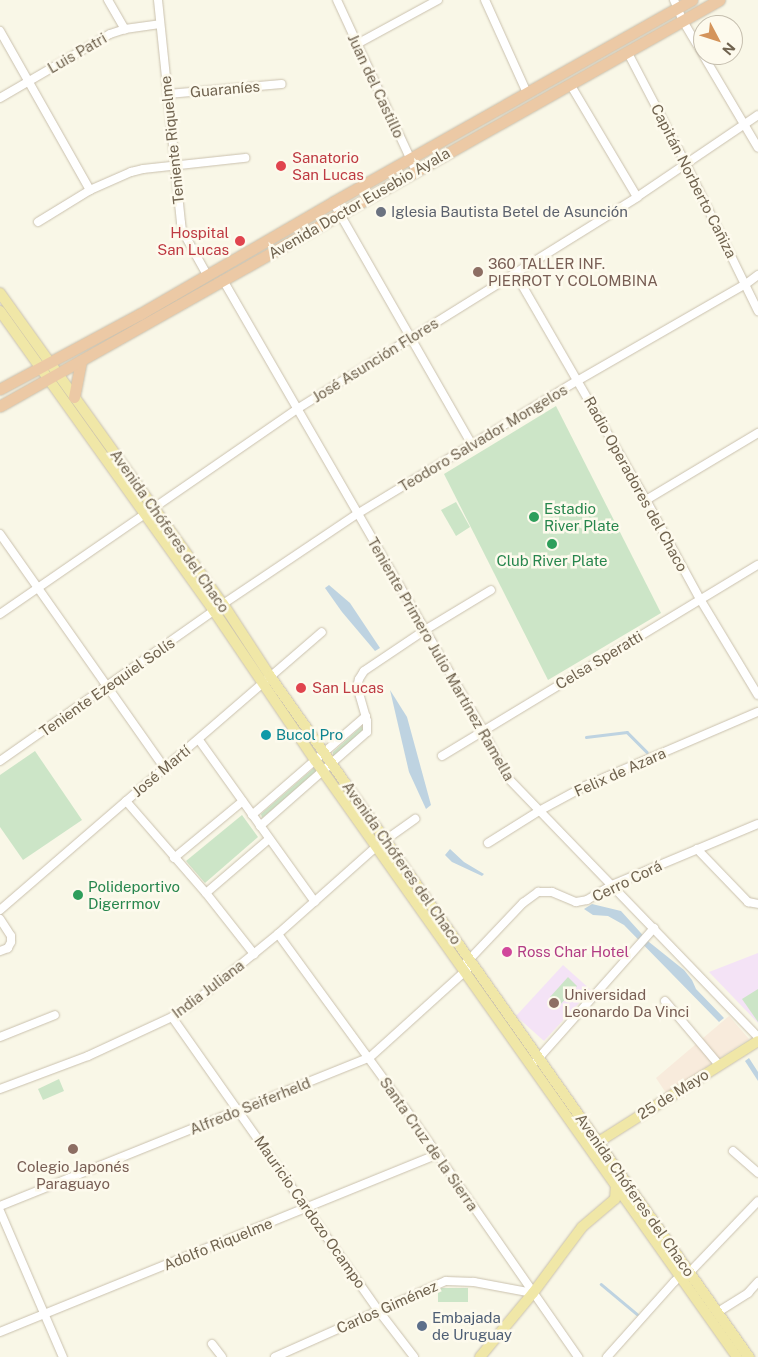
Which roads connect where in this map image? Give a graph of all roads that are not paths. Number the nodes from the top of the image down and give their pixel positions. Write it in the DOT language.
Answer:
graph roads {
  1 [pos="108,0"];
  2 [pos="158,0"];
  3 [pos="337,0"];
  4 [pos="438,0"];
  5 [pos="485,0"];
  6 [pos="692,0"];
  7 [pos="719,0"];
  8 [pos="679,11"];
  9 [pos="160,24"];
  10 [pos="125,29"];
  11 [pos="0,31"];
  12 [pos="357,44"];
  13 [pos="628,52"];
  14 [pos="29,82"];
  15 [pos="282,84"];
  16 [pos="570,84"];
  17 [pos="528,93"];
  18 [pos="168,94"];
  19 [pos="0,98"];
  20 [pos="758,115"];
  21 [pos="744,125"];
  22 [pos="758,148"];
  23 [pos="245,158"];
  24 [pos="410,159"];
  25 [pos="686,164"];
  26 [pos="176,166"];
  27 [pos="416,171"];
  28 [pos="90,190"];
  29 [pos="637,197"];
  30 [pos="332,202"];
  31 [pos="340,214"];
  32 [pos="38,222"];
  33 [pos="515,273"];
  34 [pos="207,274"];
  35 [pos="758,275"];
  36 [pos="223,280"];
  37 [pos="746,284"];
  38 [pos="0,293"];
  39 [pos="0,311"];
  40 [pos="758,311"];
  41 [pos="410,338"];
  42 [pos="81,361"];
  43 [pos="49,371"];
  44 [pos="578,381"];
  45 [pos="0,388"];
  46 [pos="74,397"];
  47 [pos="0,406"];
  48 [pos="297,409"];
  49 [pos="758,433"];
  50 [pos="472,445"];
  51 [pos="646,500"];
  52 [pos="153,507"];
  53 [pos="144,514"];
  54 [pos="356,514"];
  55 [pos="0,534"];
  56 [pos="758,565"];
  57 [pos="38,589"];
  58 [pos="491,590"];
  59 [pos="700,599"];
  60 [pos="223,604"];
  61 [pos="214,611"];
  62 [pos="0,614"];
  63 [pos="425,630"];
  64 [pos="322,632"];
  65 [pos="266,679"];
  66 [pos="108,686"];
  67 [pos="758,695"];
  68 [pos="758,712"];
  69 [pos="366,716"];
  70 [pos="483,730"];
  71 [pos="199,740"];
  72 [pos="324,752"];
  73 [pos="442,756"];
  74 [pos="315,760"];
  75 [pos="0,762"];
  76 [pos="331,763"];
  77 [pos="164,767"];
  78 [pos="322,771"];
  79 [pos="126,801"];
  80 [pos="243,801"];
  81 [pos="539,811"];
  82 [pos="252,815"];
  83 [pos="415,819"];
  84 [pos="758,824"];
  85 [pos="260,826"];
  86 [pos="269,839"];
  87 [pos="386,839"];
  88 [pos="488,843"];
  89 [pos="377,846"];
  90 [pos="697,849"];
  91 [pos="174,858"];
  92 [pos="612,885"];
  93 [pos="206,893"];
  94 [pos="315,902"];
  95 [pos="758,904"];
  96 [pos="0,910"];
  97 [pos="0,919"];
  98 [pos="654,928"];
  99 [pos="278,934"];
  100 [pos="0,951"];
  101 [pos="254,954"];
  102 [pos="468,965"];
  103 [pos="665,1000"];
  104 [pos="55,1015"];
  105 [pos="172,1017"];
  106 [pos="758,1037"];
  107 [pos="0,1038"];
  108 [pos="758,1041"];
  109 [pos="539,1057"];
  110 [pos="369,1058"];
  111 [pos="719,1065"];
  112 [pos="531,1066"];
  113 [pos="0,1089"];
  114 [pos="240,1111"];
  115 [pos="612,1132"];
  116 [pos="597,1146"];
  117 [pos="733,1151"];
  118 [pos="436,1155"];
  119 [pos="758,1173"];
  120 [pos="616,1184"];
  121 [pos="634,1194"];
  122 [pos="758,1201"];
  123 [pos="0,1206"];
  124 [pos="307,1208"];
  125 [pos="0,1211"];
  126 [pos="690,1272"];
  127 [pos="680,1276"];
  128 [pos="758,1282"];
  129 [pos="533,1292"];
  130 [pos="378,1310"];
  131 [pos="718,1312"];
  132 [pos="44,1314"];
  133 [pos="0,1332"];
  134 [pos="212,1344"];
  135 [pos="63,1357"];
  136 [pos="222,1357"];
  137 [pos="275,1357"];
  138 [pos="414,1357"];
  139 [pos="480,1357"];
  140 [pos="578,1357"];
  141 [pos="607,1357"];
  142 [pos="737,1357"];
  143 [pos="750,1357"];
  1 -- 10 [label="street"];
  2 -- 9 [label="street, Teniente Riquelme"];
  3 -- 12 [label="street, Juan del Castillo"];
  4 -- 12 [label="street"];
  5 -- 17 [label="street"];
  6 -- 8 [label="highway, Avenida Doctor Eusebio Ayala"];
  7 -- 8 [label="highway, Avenida Doctor Eusebio Ayala"];
  8 -- 13 [label="highway, Avenida Doctor Eusebio Ayala"];
  8 -- 17 [label="highway, Avenida Doctor Eusebio Ayala"];
  8 -- 21 [label="street"];
  9 -- 10 [label="street, Luis Patri"];
  9 -- 18 [label="street, Teniente Riquelme"];
  10 -- 14 [label="street, Luis Patri"];
  11 -- 14 [label="street"];
  12 -- 24 [label="street, Juan del Castillo"];
  13 -- 16 [label="highway, Avenida Doctor Eusebio Ayala"];
  13 -- 25 [label="street, Capitán Norberto Cañiza"];
  14 -- 19 [label="street, Luis Patri"];
  14 -- 28 [label="street"];
  15 -- 18 [label="street, Guaraníes"];
  16 -- 27 [label="highway, Avenida Doctor Eusebio Ayala"];
  16 -- 29 [label="street"];
  17 -- 24 [label="highway, Avenida Doctor Eusebio Ayala"];
  18 -- 26 [label="street, Teniente Riquelme"];
  20 -- 21 [label="street, José Asunción Flores"];
  21 -- 22 [label="street"];
  21 -- 25 [label="street, José Asunción Flores"];
  23 -- 26 [label="street"];
  24 -- 27 [label="street, Juan del Castillo"];
  24 -- 30 [label="highway, Avenida Doctor Eusebio Ayala"];
  25 -- 29 [label="street, José Asunción Flores"];
  25 -- 37 [label="street, Capitán Norberto Cañiza"];
  26 -- 28 [label="street"];
  26 -- 34 [label="street, Teniente Riquelme"];
  27 -- 31 [label="highway, Avenida Doctor Eusebio Ayala"];
  28 -- 32 [label="street"];
  29 -- 33 [label="street, José Asunción Flores"];
  30 -- 31 [label="street"];
  30 -- 34 [label="highway, Avenida Doctor Eusebio Ayala"];
  31 -- 36 [label="highway, Avenida Doctor Eusebio Ayala"];
  31 -- 41 [label="street"];
  33 -- 41 [label="street, José Asunción Flores"];
  33 -- 44 [label="street, Radio Operadores del Chaco"];
  34 -- 43 [label="highway, Avenida Doctor Eusebio Ayala"];
  35 -- 37 [label="street, Teodoro Salvador Mongelos"];
  36 -- 42 [label="highway, Avenida Doctor Eusebio Ayala"];
  36 -- 48 [label="street, Teniente Primero Julio Martínez Ramella"];
  37 -- 40 [label="street, Capitán Norberto Cañiza"];
  37 -- 44 [label="street, Teodoro Salvador Mongelos"];
  38 -- 43 [label="main road"];
  39 -- 43 [label="main road"];
  41 -- 48 [label="street, José Asunción Flores"];
  41 -- 50 [label="street"];
  42 -- 43 [label="highway, Avenida Doctor Eusebio Ayala"];
  42 -- 46 [label="highway"];
  43 -- 45 [label="highway, Avenida Doctor Eusebio Ayala"];
  43 -- 46 [label="main road, Avenida Chóferes del Chaco"];
  43 -- 47 [label="highway, Avenida Doctor Eusebio Ayala"];
  43 -- 53 [label="main road, Avenida Chóferes del Chaco"];
  44 -- 50 [label="street, Teodoro Salvador Mongelos"];
  44 -- 51 [label="street, Radio Operadores del Chaco"];
  46 -- 52 [label="main road, Avenida Chóferes del Chaco"];
  48 -- 52 [label="street, José Asunción Flores"];
  48 -- 54 [label="street, Teniente Primero Julio Martínez Ramella"];
  49 -- 51 [label="street"];
  50 -- 54 [label="street, Teodoro Salvador Mongelos"];
  51 -- 59 [label="street, Radio Operadores del Chaco"];
  52 -- 53 [label="street, José Asunción Flores"];
  52 -- 60 [label="main road, Avenida Chóferes del Chaco"];
  53 -- 57 [label="street, José Asunción Flores"];
  53 -- 61 [label="main road, Avenida Chóferes del Chaco"];
  54 -- 60 [label="street, Teodoro Salvador Mongelos"];
  54 -- 63 [label="street, Teniente Primero Julio Martínez Ramella"];
  55 -- 57 [label="street"];
  56 -- 59 [label="street, Celsa Speratti"];
  57 -- 62 [label="street, José Asunción Flores"];
  57 -- 66 [label="street"];
  58 -- 63 [label="street"];
  59 -- 67 [label="street, Radio Operadores del Chaco"];
  59 -- 70 [label="street, Celsa Speratti"];
  60 -- 61 [label="street, Teodoro Salvador Mongelos"];
  60 -- 65 [label="main road, Avenida Chóferes del Chaco"];
  61 -- 65 [label="main road, Avenida Chóferes del Chaco"];
  61 -- 66 [label="street, Teniente Ezequiel Solís"];
  63 -- 69 [label="street"];
  63 -- 70 [label="street, Teniente Primero Julio Martínez Ramella"];
  64 -- 65 [label="street, José Martí"];
  65 -- 71 [label="street, José Martí"];
  65 -- 72 [label="main road, Avenida Chóferes del Chaco"];
  65 -- 74 [label="main road, Avenida Chóferes del Chaco"];
  66 -- 75 [label="street, Teniente Ezequiel Solís"];
  66 -- 77 [label="street"];
  68 -- 81 [label="street, Felix de Azara"];
  69 -- 72 [label="street"];
  69 -- 76 [label="street"];
  70 -- 73 [label="street, Celsa Speratti"];
  70 -- 81 [label="street, Teniente Primero Julio Martínez Ramella"];
  71 -- 77 [label="street, José Martí"];
  71 -- 80 [label="street"];
  72 -- 74 [label="street"];
  72 -- 76 [label="main road, Avenida Chóferes del Chaco"];
  74 -- 78 [label="main road, Avenida Chóferes del Chaco"];
  74 -- 82 [label="street"];
  76 -- 78 [label="street"];
  76 -- 87 [label="main road, Avenida Chóferes del Chaco"];
  77 -- 79 [label="street, José Martí"];
  78 -- 85 [label="street"];
  78 -- 89 [label="main road, Avenida Chóferes del Chaco"];
  79 -- 91 [label="street"];
  79 -- 96 [label="street, José Martí"];
  80 -- 82 [label="street"];
  80 -- 91 [label="street"];
  81 -- 88 [label="street, Felix de Azara"];
  81 -- 92 [label="street, Teniente Primero Julio Martínez Ramella"];
  82 -- 85 [label="street"];
  83 -- 87 [label="street"];
  84 -- 90 [label="street, Cerro Corá"];
  85 -- 86 [label="street"];
  86 -- 93 [label="street"];
  86 -- 94 [label="street"];
  87 -- 89 [label="street, India Juliana"];
  87 -- 102 [label="main road, Avenida Chóferes del Chaco"];
  89 -- 94 [label="street, India Juliana"];
  89 -- 102 [label="main road, Avenida Chóferes del Chaco"];
  90 -- 92 [label="street, Cerro Corá"];
  90 -- 95 [label="street"];
  91 -- 93 [label="street"];
  92 -- 98 [label="street, Teniente Primero Julio Martínez Ramella"];
  92 -- 102 [label="street, Cerro Corá"];
  93 -- 101 [label="street"];
  94 -- 99 [label="street, India Juliana"];
  97 -- 100 [label="street"];
  98 -- 106 [label="street, Teniente Primero Julio Martínez Ramella"];
  98 -- 109 [label="street"];
  99 -- 101 [label="street, India Juliana"];
  99 -- 110 [label="street, Santa Cruz de la Sierra"];
  101 -- 105 [label="street, India Juliana"];
  102 -- 109 [label="main road, Avenida Chóferes del Chaco"];
  102 -- 110 [label="street, Alfredo Seiferheld"];
  102 -- 112 [label="main road, Avenida Chóferes del Chaco"];
  103 -- 111 [label="street"];
  104 -- 107 [label="street"];
  105 -- 113 [label="street, India Juliana"];
  105 -- 114 [label="street, Mauricio Cardozo Ocampo"];
  108 -- 111 [label="main road, 25 de Mayo"];
  109 -- 112 [label="street"];
  109 -- 116 [label="main road, Avenida Chóferes del Chaco"];
  110 -- 114 [label="street, Alfredo Seiferheld"];
  110 -- 118 [label="street, Santa Cruz de la Sierra"];
  111 -- 115 [label="main road, 25 de Mayo"];
  112 -- 116 [label="main road, Avenida Chóferes del Chaco"];
  114 -- 123 [label="street, Alfredo Seiferheld"];
  114 -- 124 [label="street, Mauricio Cardozo Ocampo"];
  115 -- 116 [label="main road, 25 de Mayo"];
  115 -- 121 [label="main road"];
  116 -- 120 [label="main road, Avenida Chóferes del Chaco"];
  116 -- 121 [label="main road, Avenida Chóferes del Chaco"];
  117 -- 119 [label="street"];
  118 -- 124 [label="street, Adolfo Riquelme"];
  118 -- 129 [label="street, Santa Cruz de la Sierra"];
  120 -- 127 [label="main road, Avenida Chóferes del Chaco"];
  120 -- 129 [label="main road"];
  121 -- 126 [label="main road, Avenida Chóferes del Chaco"];
  122 -- 126 [label="street"];
  124 -- 130 [label="street, Mauricio Cardozo Ocampo"];
  124 -- 132 [label="street, Adolfo Riquelme"];
  125 -- 132 [label="street"];
  126 -- 127 [label="street"];
  126 -- 131 [label="main road, Avenida Chóferes del Chaco"];
  127 -- 141 [label="street"];
  127 -- 142 [label="main road, Avenida Chóferes del Chaco"];
  128 -- 131 [label="street"];
  129 -- 130 [label="street, Carlos Giménez"];
  129 -- 139 [label="main road"];
  129 -- 140 [label="street, Santa Cruz de la Sierra"];
  130 -- 137 [label="street, Carlos Giménez"];
  130 -- 138 [label="street, Mauricio Cardozo Ocampo"];
  131 -- 143 [label="main road, Avenida Chóferes del Chaco"];
  132 -- 133 [label="street, Adolfo Riquelme"];
  132 -- 135 [label="street"];
  134 -- 136 [label="street"];
}
